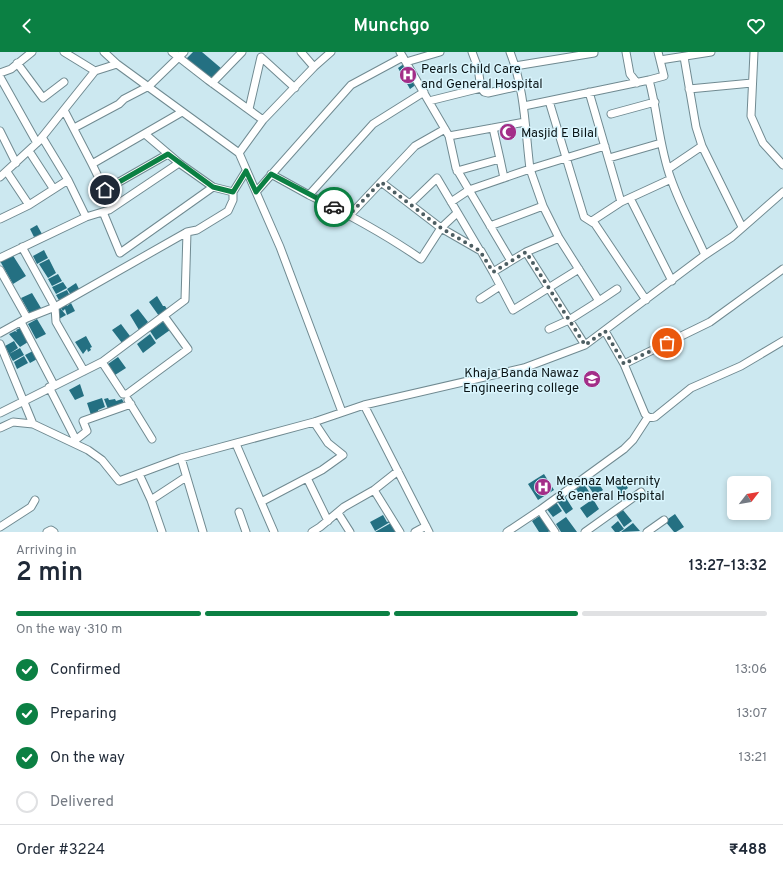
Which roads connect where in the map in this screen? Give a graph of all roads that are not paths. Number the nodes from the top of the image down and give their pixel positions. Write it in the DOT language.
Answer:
graph roads {
  1 [pos="32,52"];
  2 [pos="64,52"];
  3 [pos="104,52"];
  4 [pos="172,52"];
  5 [pos="242,52"];
  6 [pos="301,52"];
  7 [pos="331,52"];
  8 [pos="440,52"];
  9 [pos="472,52"];
  10 [pos="510,52"];
  11 [pos="594,52"];
  12 [pos="626,52"];
  13 [pos="658,52"];
  14 [pos="711,52"];
  15 [pos="754,52"];
  16 [pos="181,55"];
  17 [pos="403,57"];
  18 [pos="684,57"];
  19 [pos="660,60"];
  20 [pos="18,64"];
  21 [pos="117,64"];
  22 [pos="515,66"];
  23 [pos="314,67"];
  24 [pos="95,71"];
  25 [pos="0,73"];
  26 [pos="0,77"];
  27 [pos="649,80"];
  28 [pos="64,82"];
  29 [pos="212,83"];
  30 [pos="636,83"];
  31 [pos="752,83"];
  32 [pos="149,86"];
  33 [pos="520,86"];
  34 [pos="296,88"];
  35 [pos="481,88"];
  36 [pos="689,89"];
  37 [pos="424,92"];
  38 [pos="589,92"];
  39 [pos="429,100"];
  40 [pos="549,100"];
  41 [pos="655,102"];
  42 [pos="524,106"];
  43 [pos="249,109"];
  44 [pos="64,110"];
  45 [pos="182,112"];
  46 [pos="611,114"];
  47 [pos="264,120"];
  48 [pos="525,122"];
  49 [pos="74,128"];
  50 [pos="493,128"];
  51 [pos="445,129"];
  52 [pos="0,131"];
  53 [pos="145,134"];
  54 [pos="449,136"];
  55 [pos="39,140"];
  56 [pos="661,143"];
  57 [pos="605,146"];
  58 [pos="702,146"];
  59 [pos="29,151"];
  60 [pos="239,153"];
  61 [pos="168,154"];
  62 [pos="567,157"];
  63 [pos="609,158"];
  64 [pos="500,159"];
  65 [pos="16,163"];
  66 [pos="179,163"];
  67 [pos="783,165"];
  68 [pos="93,166"];
  69 [pos="530,169"];
  70 [pos="668,169"];
  71 [pos="246,171"];
  72 [pos="458,171"];
  73 [pos="7,172"];
  74 [pos="271,174"];
  75 [pos="0,177"];
  76 [pos="504,178"];
  77 [pos="671,179"];
  78 [pos="68,180"];
  79 [pos="381,182"];
  80 [pos="213,187"];
  81 [pos="53,188"];
  82 [pos="105,190"];
  83 [pos="469,190"];
  84 [pos="233,192"];
  85 [pos="256,192"];
  86 [pos="783,192"];
  87 [pos="309,195"];
  88 [pos="630,198"];
  89 [pos="451,202"];
  90 [pos="621,202"];
  91 [pos="410,204"];
  92 [pos="29,205"];
  93 [pos="543,206"];
  94 [pos="113,207"];
  95 [pos="103,212"];
  96 [pos="457,213"];
  97 [pos="350,214"];
  98 [pos="86,217"];
  99 [pos="0,219"];
  100 [pos="592,221"];
  101 [pos="490,226"];
  102 [pos="742,227"];
  103 [pos="441,228"];
  104 [pos="187,232"];
  105 [pos="559,238"];
  106 [pos="22,247"];
  107 [pos="480,251"];
  108 [pos="526,252"];
  109 [pos="705,255"];
  110 [pos="0,258"];
  111 [pos="511,261"];
  112 [pos="579,269"];
  113 [pos="783,269"];
  114 [pos="0,270"];
  115 [pos="493,272"];
  116 [pos="672,281"];
  117 [pos="500,286"];
  118 [pos="549,287"];
  119 [pos="617,289"];
  120 [pos="480,299"];
  121 [pos="646,300"];
  122 [pos="600,301"];
  123 [pos="55,308"];
  124 [pos="164,316"];
  125 [pos="24,320"];
  126 [pos="569,320"];
  127 [pos="549,329"];
  128 [pos="605,331"];
  129 [pos="0,333"];
  130 [pos="783,341"];
  131 [pos="0,345"];
  132 [pos="585,345"];
  133 [pos="102,362"];
  134 [pos="624,364"];
  135 [pos="84,372"];
  136 [pos="52,386"];
  137 [pos="125,395"];
  138 [pos="23,401"];
  139 [pos="131,404"];
  140 [pos="364,404"];
  141 [pos="342,412"];
  142 [pos="0,413"];
  143 [pos="648,417"];
  144 [pos="314,422"];
  145 [pos="33,424"];
  146 [pos="0,428"];
  147 [pos="152,439"];
  148 [pos="75,441"];
  149 [pos="236,444"];
  150 [pos="181,458"];
  151 [pos="398,471"];
  152 [pos="139,474"];
  153 [pos="186,477"];
  154 [pos="307,478"];
  155 [pos="374,490"];
  156 [pos="641,492"];
  157 [pos="35,500"];
  158 [pos="151,500"];
  159 [pos="261,502"];
  160 [pos="540,510"];
  161 [pos="238,512"];
  162 [pos="338,513"];
  163 [pos="664,520"];
  164 [pos="328,521"];
  165 [pos="0,527"];
  166 [pos="428,529"];
  167 [pos="589,531"];
  168 [pos="47,532"];
  169 [pos="54,532"];
  170 [pos="162,532"];
  171 [pos="203,532"];
  172 [pos="246,532"];
  173 [pos="274,532"];
  174 [pos="312,532"];
  175 [pos="350,532"];
  176 [pos="400,532"];
  177 [pos="415,532"];
  178 [pos="507,532"];
  179 [pos="555,532"];
  180 [pos="647,532"];
  1 -- 20 [label="street"];
  2 -- 24 [label="street"];
  3 -- 21 [label="street"];
  4 -- 16 [label="street"];
  5 -- 29 [label="street"];
  6 -- 23 [label="street"];
  7 -- 23 [label="street"];
  8 -- 17 [label="street"];
  9 -- 35 [label="street"];
  10 -- 22 [label="street"];
  11 -- 22 [label="street"];
  12 -- 30 [label="street"];
  13 -- 19 [label="street"];
  14 -- 18 [label="street"];
  15 -- 31 [label="street"];
  16 -- 29 [label="street"];
  16 -- 32 [label="street"];
  17 -- 37 [label="street"];
  17 -- 74 [label="street"];
  18 -- 19 [label="street"];
  18 -- 36 [label="street"];
  19 -- 27 [label="street"];
  20 -- 25 [label="street"];
  20 -- 28 [label="street"];
  21 -- 24 [label="street"];
  21 -- 32 [label="street"];
  22 -- 33 [label="street"];
  23 -- 34 [label="street"];
  24 -- 44 [label="street"];
  26 -- 55 [label="street"];
  27 -- 30 [label="street"];
  27 -- 41 [label="street"];
  29 -- 43 [label="street"];
  30 -- 38 [label="street"];
  31 -- 36 [label="street"];
  31 -- 67 [label="street"];
  32 -- 45 [label="street"];
  32 -- 49 [label="street"];
  33 -- 35 [label="street"];
  33 -- 42 [label="street"];
  34 -- 43 [label="street"];
  34 -- 47 [label="street"];
  35 -- 39 [label="street"];
  36 -- 58 [label="street"];
  37 -- 39 [label="street"];
  37 -- 87 [label="street"];
  38 -- 40 [label="street"];
  38 -- 57 [label="street"];
  39 -- 51 [label="street"];
  40 -- 42 [label="street"];
  40 -- 62 [label="street"];
  41 -- 46 [label="street"];
  41 -- 56 [label="street"];
  42 -- 48 [label="street"];
  43 -- 47 [label="street"];
  44 -- 49 [label="street"];
  44 -- 55 [label="street"];
  45 -- 53 [label="street"];
  45 -- 60 [label="street"];
  47 -- 60 [label="street"];
  48 -- 50 [label="street"];
  48 -- 69 [label="street"];
  49 -- 68 [label="street"];
  50 -- 54 [label="street"];
  50 -- 64 [label="street"];
  51 -- 54 [label="street"];
  51 -- 79 [label="street"];
  52 -- 65 [label="street"];
  53 -- 61 [label="street"];
  53 -- 68 [label="street"];
  54 -- 72 [label="street"];
  55 -- 59 [label="street"];
  55 -- 78 [label="street"];
  56 -- 63 [label="street"];
  56 -- 70 [label="street"];
  57 -- 62 [label="street"];
  57 -- 63 [label="street"];
  58 -- 70 [label="street"];
  58 -- 102 [label="street"];
  59 -- 65 [label="street"];
  59 -- 81 [label="street"];
  60 -- 71 [label="street"];
  61 -- 66 [label="street"];
  61 -- 82 [label="street"];
  62 -- 69 [label="street"];
  62 -- 100 [label="street"];
  63 -- 90 [label="street"];
  64 -- 72 [label="street"];
  64 -- 76 [label="street"];
  65 -- 73 [label="street"];
  66 -- 80 [label="street"];
  66 -- 94 [label="street"];
  68 -- 82 [label="street"];
  69 -- 76 [label="street"];
  69 -- 93 [label="street"];
  70 -- 77 [label="street"];
  71 -- 84 [label="street"];
  71 -- 85 [label="street"];
  72 -- 83 [label="street"];
  73 -- 75 [label="street"];
  73 -- 92 [label="street"];
  74 -- 85 [label="street"];
  74 -- 87 [label="street"];
  76 -- 83 [label="street"];
  77 -- 88 [label="street"];
  77 -- 109 [label="street"];
  78 -- 81 [label="street"];
  78 -- 98 [label="street"];
  79 -- 91 [label="street"];
  79 -- 97 [label="street"];
  80 -- 84 [label="street"];
  80 -- 95 [label="street"];
  81 -- 92 [label="street"];
  82 -- 94 [label="street"];
  83 -- 89 [label="street"];
  83 -- 101 [label="street"];
  84 -- 104 [label="street"];
  85 -- 141 [label="street"];
  86 -- 102 [label="street"];
  87 -- 97 [label="street"];
  88 -- 90 [label="street"];
  88 -- 116 [label="street"];
  89 -- 91 [label="street"];
  89 -- 96 [label="street"];
  90 -- 100 [label="street"];
  91 -- 103 [label="street"];
  92 -- 99 [label="street"];
  93 -- 101 [label="street"];
  93 -- 105 [label="street"];
  94 -- 95 [label="street"];
  95 -- 98 [label="street"];
  96 -- 103 [label="street"];
  96 -- 107 [label="street"];
  97 -- 103 [label="street"];
  98 -- 106 [label="street"];
  100 -- 121 [label="street"];
  101 -- 111 [label="street"];
  102 -- 109 [label="street"];
  103 -- 107 [label="street"];
  104 -- 123 [label="street"];
  104 -- 124 [label="street"];
  105 -- 108 [label="street"];
  105 -- 112 [label="street"];
  106 -- 110 [label="street"];
  106 -- 123 [label="street"];
  107 -- 115 [label="street"];
  108 -- 111 [label="street"];
  108 -- 118 [label="street"];
  109 -- 116 [label="street"];
  111 -- 115 [label="street"];
  112 -- 118 [label="street"];
  112 -- 122 [label="street"];
  113 -- 134 [label="street"];
  114 -- 125 [label="street"];
  115 -- 117 [label="street"];
  116 -- 121 [label="street"];
  117 -- 118 [label="street"];
  117 -- 120 [label="street"];
  118 -- 126 [label="street"];
  119 -- 122 [label="street"];
  121 -- 128 [label="street"];
  122 -- 126 [label="street"];
  123 -- 125 [label="street"];
  123 -- 135 [label="street"];
  124 -- 133 [label="street"];
  124 -- 137 [label="street"];
  125 -- 129 [label="street"];
  125 -- 136 [label="street"];
  126 -- 127 [label="street"];
  126 -- 132 [label="street"];
  128 -- 132 [label="street"];
  128 -- 134 [label="street"];
  130 -- 143 [label="street"];
  131 -- 138 [label="street"];
  132 -- 140 [label="street"];
  133 -- 135 [label="street"];
  133 -- 137 [label="street"];
  134 -- 143 [label="street"];
  135 -- 136 [label="street"];
  136 -- 138 [label="street"];
  136 -- 148 [label="street"];
  137 -- 139 [label="street"];
  138 -- 142 [label="street"];
  138 -- 145 [label="street"];
  139 -- 147 [label="street"];
  139 -- 148 [label="street"];
  140 -- 141 [label="street"];
  140 -- 151 [label="street"];
  141 -- 144 [label="street"];
  143 -- 160 [label="street"];
  144 -- 149 [label="street"];
  144 -- 154 [label="street"];
  145 -- 146 [label="street"];
  145 -- 148 [label="street"];
  148 -- 152 [label="street"];
  149 -- 150 [label="street"];
  149 -- 159 [label="street"];
  150 -- 152 [label="street"];
  150 -- 153 [label="street"];
  151 -- 155 [label="street"];
  151 -- 166 [label="street"];
  152 -- 158 [label="street"];
  153 -- 158 [label="street"];
  153 -- 171 [label="street"];
  154 -- 159 [label="street"];
  154 -- 164 [label="street"];
  155 -- 162 [label="street"];
  155 -- 176 [label="street"];
  156 -- 167 [label="street"];
  157 -- 165 [label="street"];
  158 -- 170 [label="street"];
  159 -- 173 [label="street"];
  160 -- 178 [label="street"];
  160 -- 179 [label="street"];
  161 -- 172 [label="street"];
  162 -- 164 [label="street"];
  162 -- 175 [label="street"];
  163 -- 180 [label="street"];
  164 -- 174 [label="street"];
  166 -- 177 [label="street"];
  168 -- 169 [label="street"];
}
